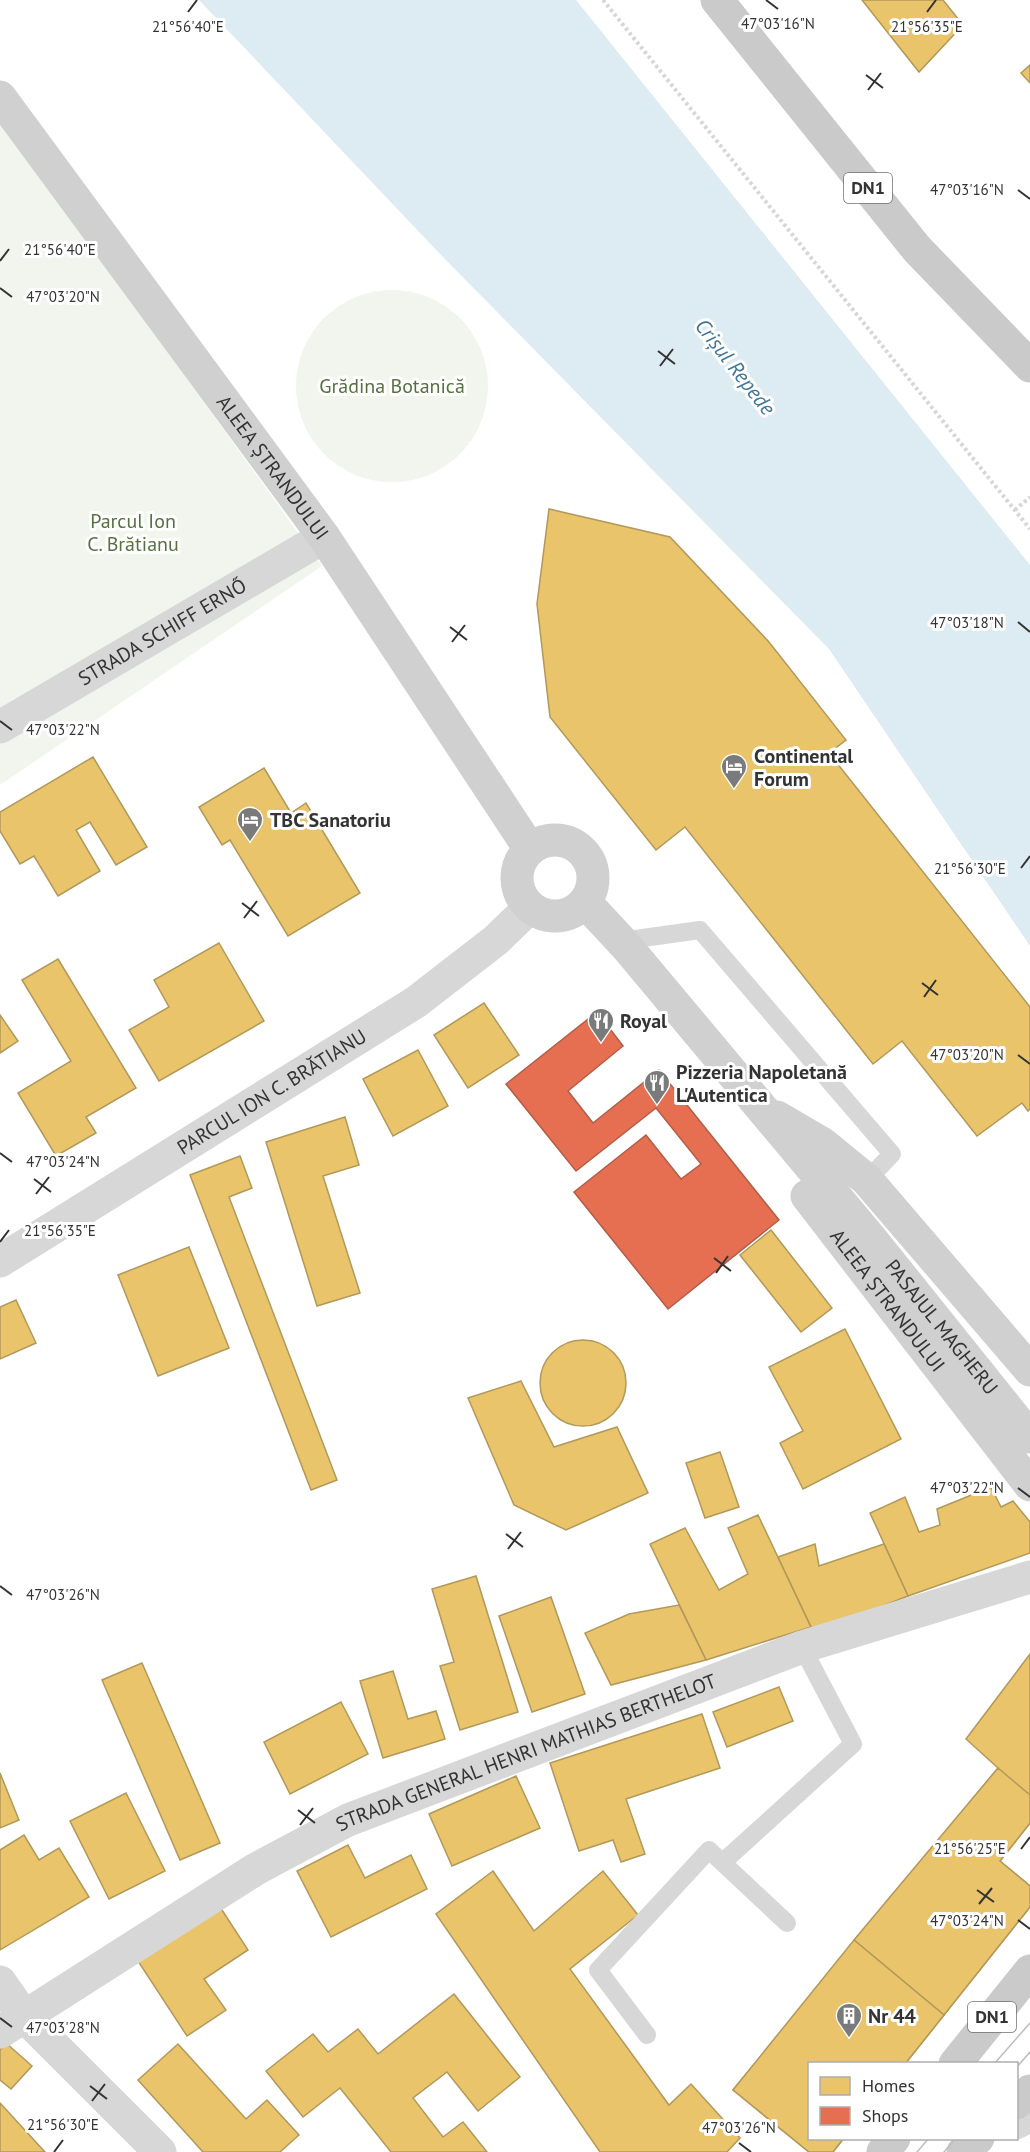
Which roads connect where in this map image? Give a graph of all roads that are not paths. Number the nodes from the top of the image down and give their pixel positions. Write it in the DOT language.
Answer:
graph roads {
  1 [pos="717,0"];
  2 [pos="0,97"];
  3 [pos="1030,366"];
  4 [pos="324,537"];
  5 [pos="0,727"];
  6 [pos="530,849"];
  7 [pos="585,902"];
  8 [pos="530,907"];
  9 [pos="621,941"];
  10 [pos="760,1108"];
  11 [pos="867,1180"];
  12 [pos="0,1261"];
  13 [pos="1030,1370"];
  14 [pos="1030,1437"];
  15 [pos="1030,1485"];
  16 [pos="1030,1576"];
  17 [pos="802,1647"];
  18 [pos="723,1862"];
  19 [pos="787,1923"];
  20 [pos="1030,1971"];
  21 [pos="0,1982"];
  22 [pos="12,2024"];
  23 [pos="647,2035"];
  24 [pos="957,2062"];
  25 [pos="1030,2091"];
  26 [pos="1018,2102"];
  27 [pos="893,2140"];
  28 [pos="977,2140"];
  29 [pos="985,2140"];
  30 [pos="160,2152"];
  31 [pos="884,2152"];
  32 [pos="964,2152"];
  1 -- 3 [label="main road, DN1"];
  2 -- 4 [label="street, ALEEA ȘTRANDULUI"];
  4 -- 5 [label="street, STRADA SCHIFF ERNŐ"];
  4 -- 6 [label="street, ALEEA ȘTRANDULUI"];
  6 -- 7 [label="street"];
  6 -- 8 [label="street"];
  7 -- 8 [label="street"];
  7 -- 9 [label="street, ALEEA ȘTRANDULUI"];
  8 -- 12 [label="street, PARCUL ION C. BRĂTIANU"];
  9 -- 10 [label="street, ALEEA ȘTRANDULUI"];
  9 -- 11 [label="lane"];
  10 -- 11 [label="street, ALEEA ȘTRANDULUI"];
  10 -- 14 [label="street, PASAJUL MAGHERU"];
  10 -- 15 [label="street, ALEEA ȘTRANDULUI"];
  11 -- 13 [label="street, ALEEA ȘTRANDULUI"];
  16 -- 17 [label="street, STRADA GENERAL HENRI MATHIAS BERTHELOT"];
  17 -- 18 [label="lane"];
  17 -- 22 [label="street, STRADA GENERAL HENRI MATHIAS BERTHELOT"];
  18 -- 19 [label="lane"];
  18 -- 23 [label="lane"];
  20 -- 24 [label="main road, DN1"];
  21 -- 22 [label="street"];
  22 -- 30 [label="street"];
  25 -- 26 [label="main road"];
  27 -- 31 [label="main road"];
  28 -- 32 [label="main road"];
  29 -- 32 [label="street"];
}
